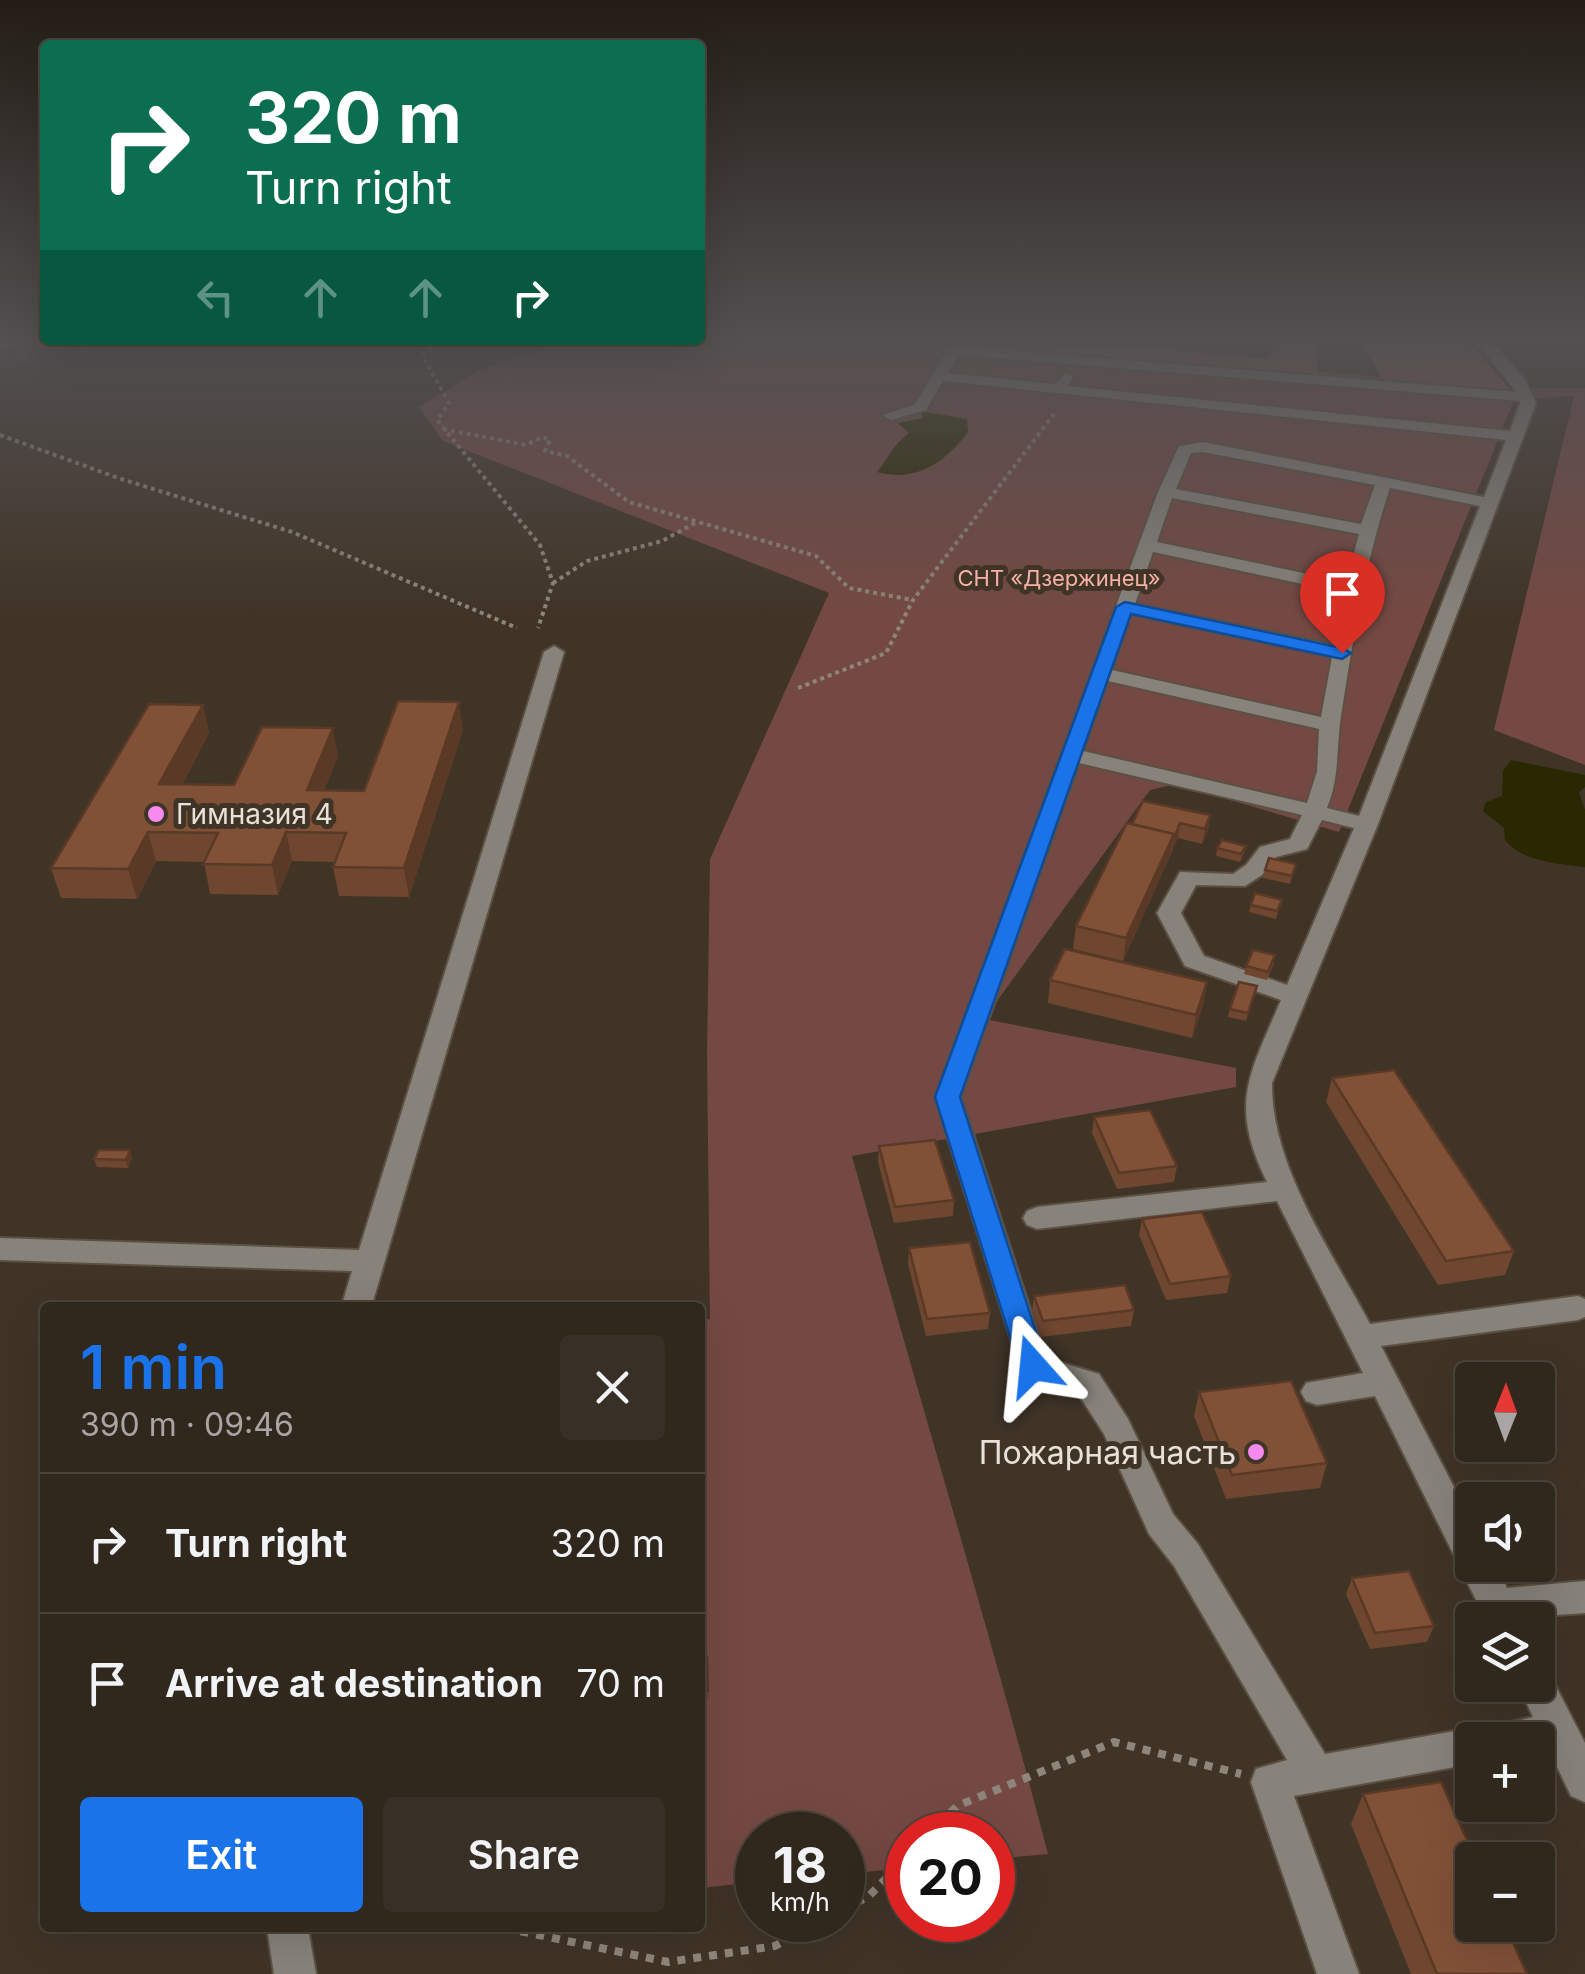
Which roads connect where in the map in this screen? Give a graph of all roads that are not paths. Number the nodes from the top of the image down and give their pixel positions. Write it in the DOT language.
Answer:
graph roads {
  1 [pos="1479,432"];
  2 [pos="1518,432"];
  3 [pos="1517,436"];
  4 [pos="1384,482"];
  5 [pos="1166,492"];
  6 [pos="1490,503"];
  7 [pos="1366,530"];
  8 [pos="1147,545"];
  9 [pos="1353,589"];
  10 [pos="1125,607"];
  11 [pos="554,652"];
  12 [pos="1342,653"];
  13 [pos="1101,674"];
  14 [pos="1329,726"];
  15 [pos="1072,754"];
  16 [pos="1315,812"];
  17 [pos="1367,824"];
  18 [pos="1296,997"];
  19 [pos="1285,1190"];
  20 [pos="1037,1218"];
  21 [pos="0,1249"];
  22 [pos="370,1261"];
  23 [pos="358,1302"];
  24 [pos="1578,1308"];
  25 [pos="1362,1338"];
  26 [pos="1386,1382"];
  27 [pos="1316,1392"];
  28 [pos="1455,1521"];
  29 [pos="1585,1598"];
  30 [pos="1555,1603"];
  31 [pos="1544,1702"];
  32 [pos="1558,1730"];
  33 [pos="1555,1731"];
  34 [pos="1455,1749"];
  35 [pos="1316,1774"];
  36 [pos="1585,1783"];
  37 [pos="289,1932"];
  38 [pos="295,1974"];
  39 [pos="1338,1974"];
  1 -- 3 [label="street"];
  2 -- 3 [label="street"];
  3 -- 6 [label="street"];
  4 -- 5 [label="street"];
  4 -- 6 [label="street"];
  4 -- 7 [label="street"];
  5 -- 7 [label="street"];
  5 -- 8 [label="street"];
  6 -- 17 [label="street"];
  7 -- 9 [label="street"];
  8 -- 9 [label="street"];
  8 -- 10 [label="street"];
  9 -- 12 [label="street"];
  10 -- 12 [label="street"];
  10 -- 13 [label="street"];
  11 -- 22 [label="street"];
  12 -- 14 [label="street"];
  13 -- 14 [label="street"];
  13 -- 15 [label="street"];
  14 -- 16 [label="street"];
  15 -- 16 [label="street"];
  15 -- 35 [label="street"];
  16 -- 17 [label="street"];
  16 -- 18 [label="street"];
  17 -- 18 [label="street"];
  18 -- 19 [label="street"];
  19 -- 20 [label="street"];
  19 -- 25 [label="street"];
  21 -- 22 [label="street"];
  22 -- 23 [label="street"];
  24 -- 25 [label="street"];
  25 -- 26 [label="street"];
  26 -- 27 [label="street"];
  26 -- 28 [label="street"];
  29 -- 30 [label="street"];
  31 -- 32 [label="street"];
  32 -- 33 [label="street"];
  32 -- 36 [label="street"];
  34 -- 35 [label="street"];
  35 -- 39 [label="street"];
  37 -- 38 [label="street"];
}
